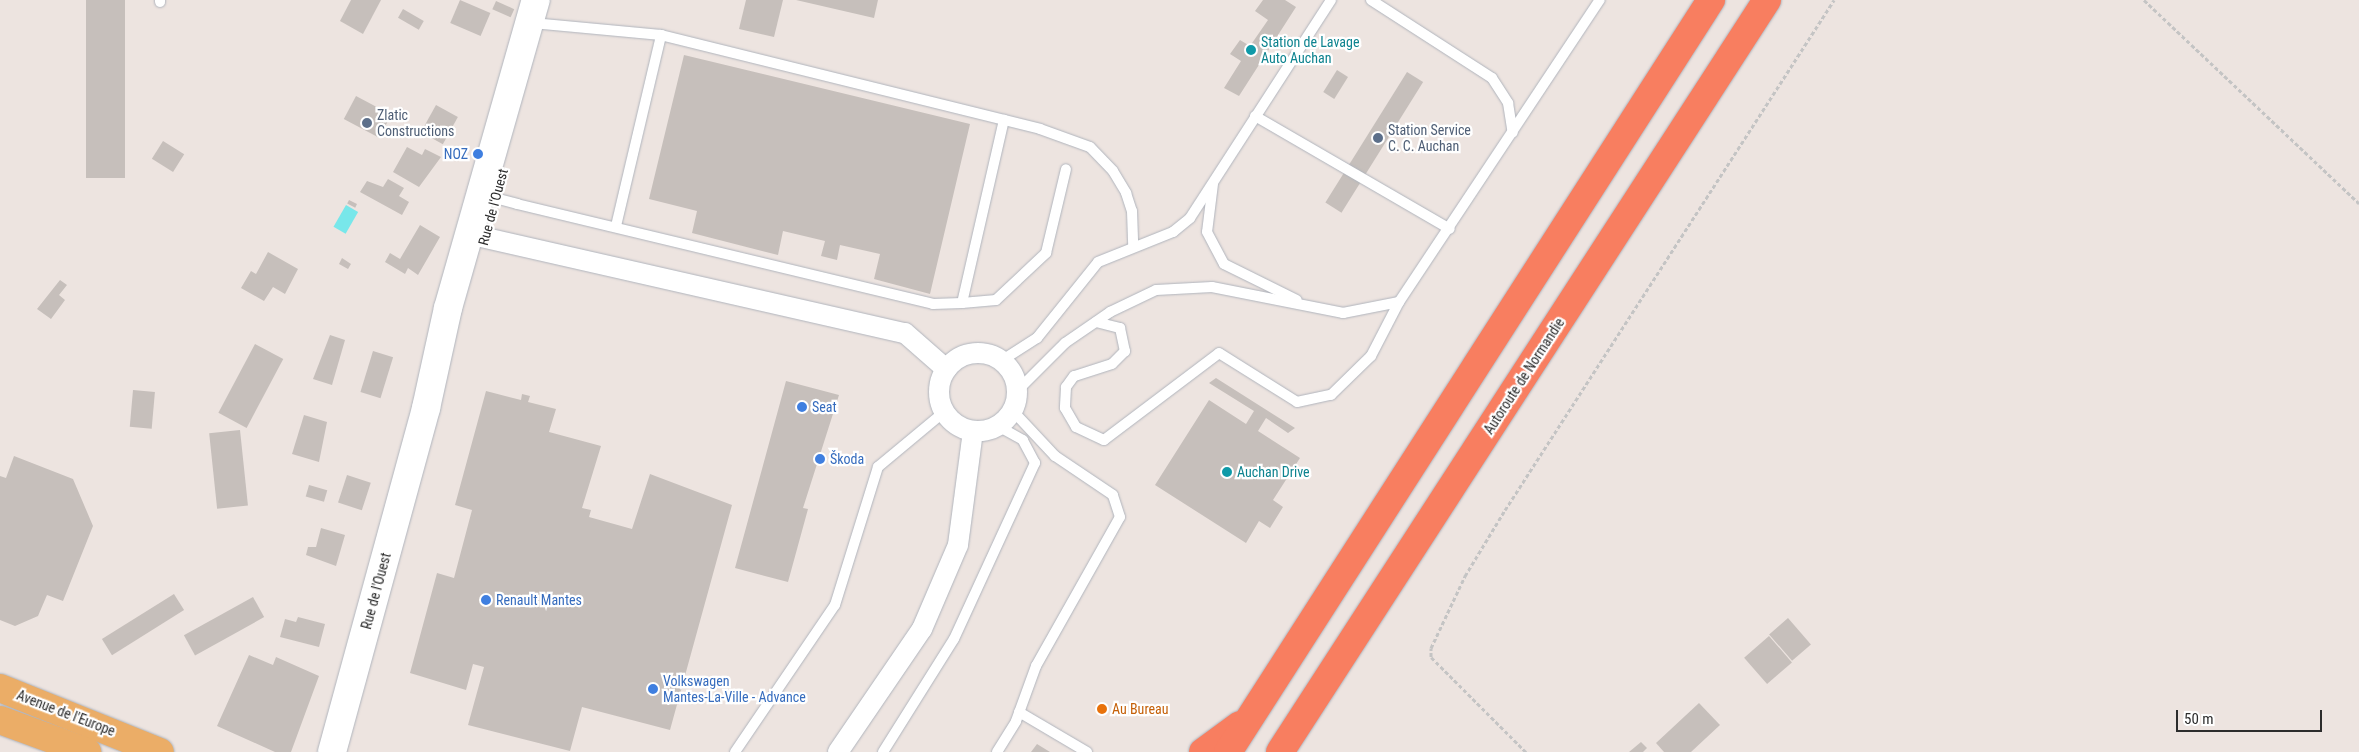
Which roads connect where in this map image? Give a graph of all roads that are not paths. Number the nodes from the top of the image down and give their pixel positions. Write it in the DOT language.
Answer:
graph roads {
  1 [pos="1331,0"];
  2 [pos="1371,0"];
  3 [pos="1600,0"];
  4 [pos="1711,0"];
  5 [pos="1767,0"];
  6 [pos="534,11"];
  7 [pos="661,34"];
  8 [pos="1255,116"];
  9 [pos="1004,120"];
  10 [pos="1513,132"];
  11 [pos="1066,169"];
  12 [pos="1214,178"];
  13 [pos="489,190"];
  14 [pos="616,226"];
  15 [pos="1450,229"];
  16 [pos="476,236"];
  17 [pos="1133,245"];
  18 [pos="1398,302"];
  19 [pos="962,303"];
  20 [pos="1300,303"];
  21 [pos="1096,322"];
  22 [pos="1001,361"];
  23 [pos="946,369"];
  24 [pos="1014,401"];
  25 [pos="944,412"];
  26 [pos="998,426"];
  27 [pos="973,431"];
  28 [pos="1055,456"];
  29 [pos="1036,463"];
  30 [pos="0,688"];
  31 [pos="1312,703"];
  32 [pos="1019,712"];
  33 [pos="1250,718"];
  34 [pos="0,720"];
  35 [pos="332,750"];
  36 [pos="88,752"];
  37 [pos="160,752"];
  38 [pos="735,752"];
  39 [pos="838,752"];
  40 [pos="883,752"];
  41 [pos="997,752"];
  42 [pos="1087,752"];
  43 [pos="1202,752"];
  44 [pos="1228,752"];
  45 [pos="1280,752"];
  46 [pos="1296,752"];
  1 -- 8 [label="lane"];
  2 -- 10 [label="lane"];
  3 -- 10 [label="lane"];
  4 -- 33 [label="highway"];
  5 -- 31 [label="highway, Autoroute de Normandie"];
  6 -- 7 [label="lane"];
  6 -- 13 [label="main road, Rue de l'Ouest"];
  7 -- 9 [label="lane"];
  7 -- 14 [label="lane"];
  8 -- 12 [label="lane"];
  8 -- 15 [label="lane"];
  9 -- 17 [label="lane"];
  9 -- 19 [label="lane"];
  10 -- 15 [label="lane"];
  11 -- 19 [label="lane"];
  12 -- 17 [label="lane"];
  12 -- 20 [label="lane"];
  13 -- 14 [label="lane"];
  13 -- 16 [label="main road, Rue de l'Ouest"];
  14 -- 19 [label="lane"];
  15 -- 18 [label="lane"];
  16 -- 23 [label="street"];
  16 -- 35 [label="main road, Rue de l'Ouest"];
  17 -- 22 [label="lane"];
  18 -- 20 [label="lane"];
  18 -- 21 [label="lane"];
  20 -- 21 [label="lane"];
  21 -- 24 [label="lane"];
  22 -- 23 [label="street"];
  22 -- 24 [label="street"];
  23 -- 25 [label="street"];
  24 -- 26 [label="street"];
  24 -- 28 [label="lane"];
  25 -- 27 [label="street"];
  25 -- 38 [label="lane"];
  26 -- 27 [label="street"];
  26 -- 29 [label="lane"];
  27 -- 39 [label="street"];
  28 -- 29 [label="lane"];
  28 -- 32 [label="lane"];
  29 -- 40 [label="lane"];
  30 -- 37 [label="main road, Avenue de l'Europe"];
  31 -- 45 [label="highway, Autoroute de Normandie"];
  31 -- 46 [label="highway"];
  32 -- 41 [label="lane"];
  32 -- 42 [label="lane"];
  33 -- 43 [label="highway"];
  33 -- 44 [label="highway"];
  34 -- 36 [label="main road, Avenue de l'Europe"];
}
